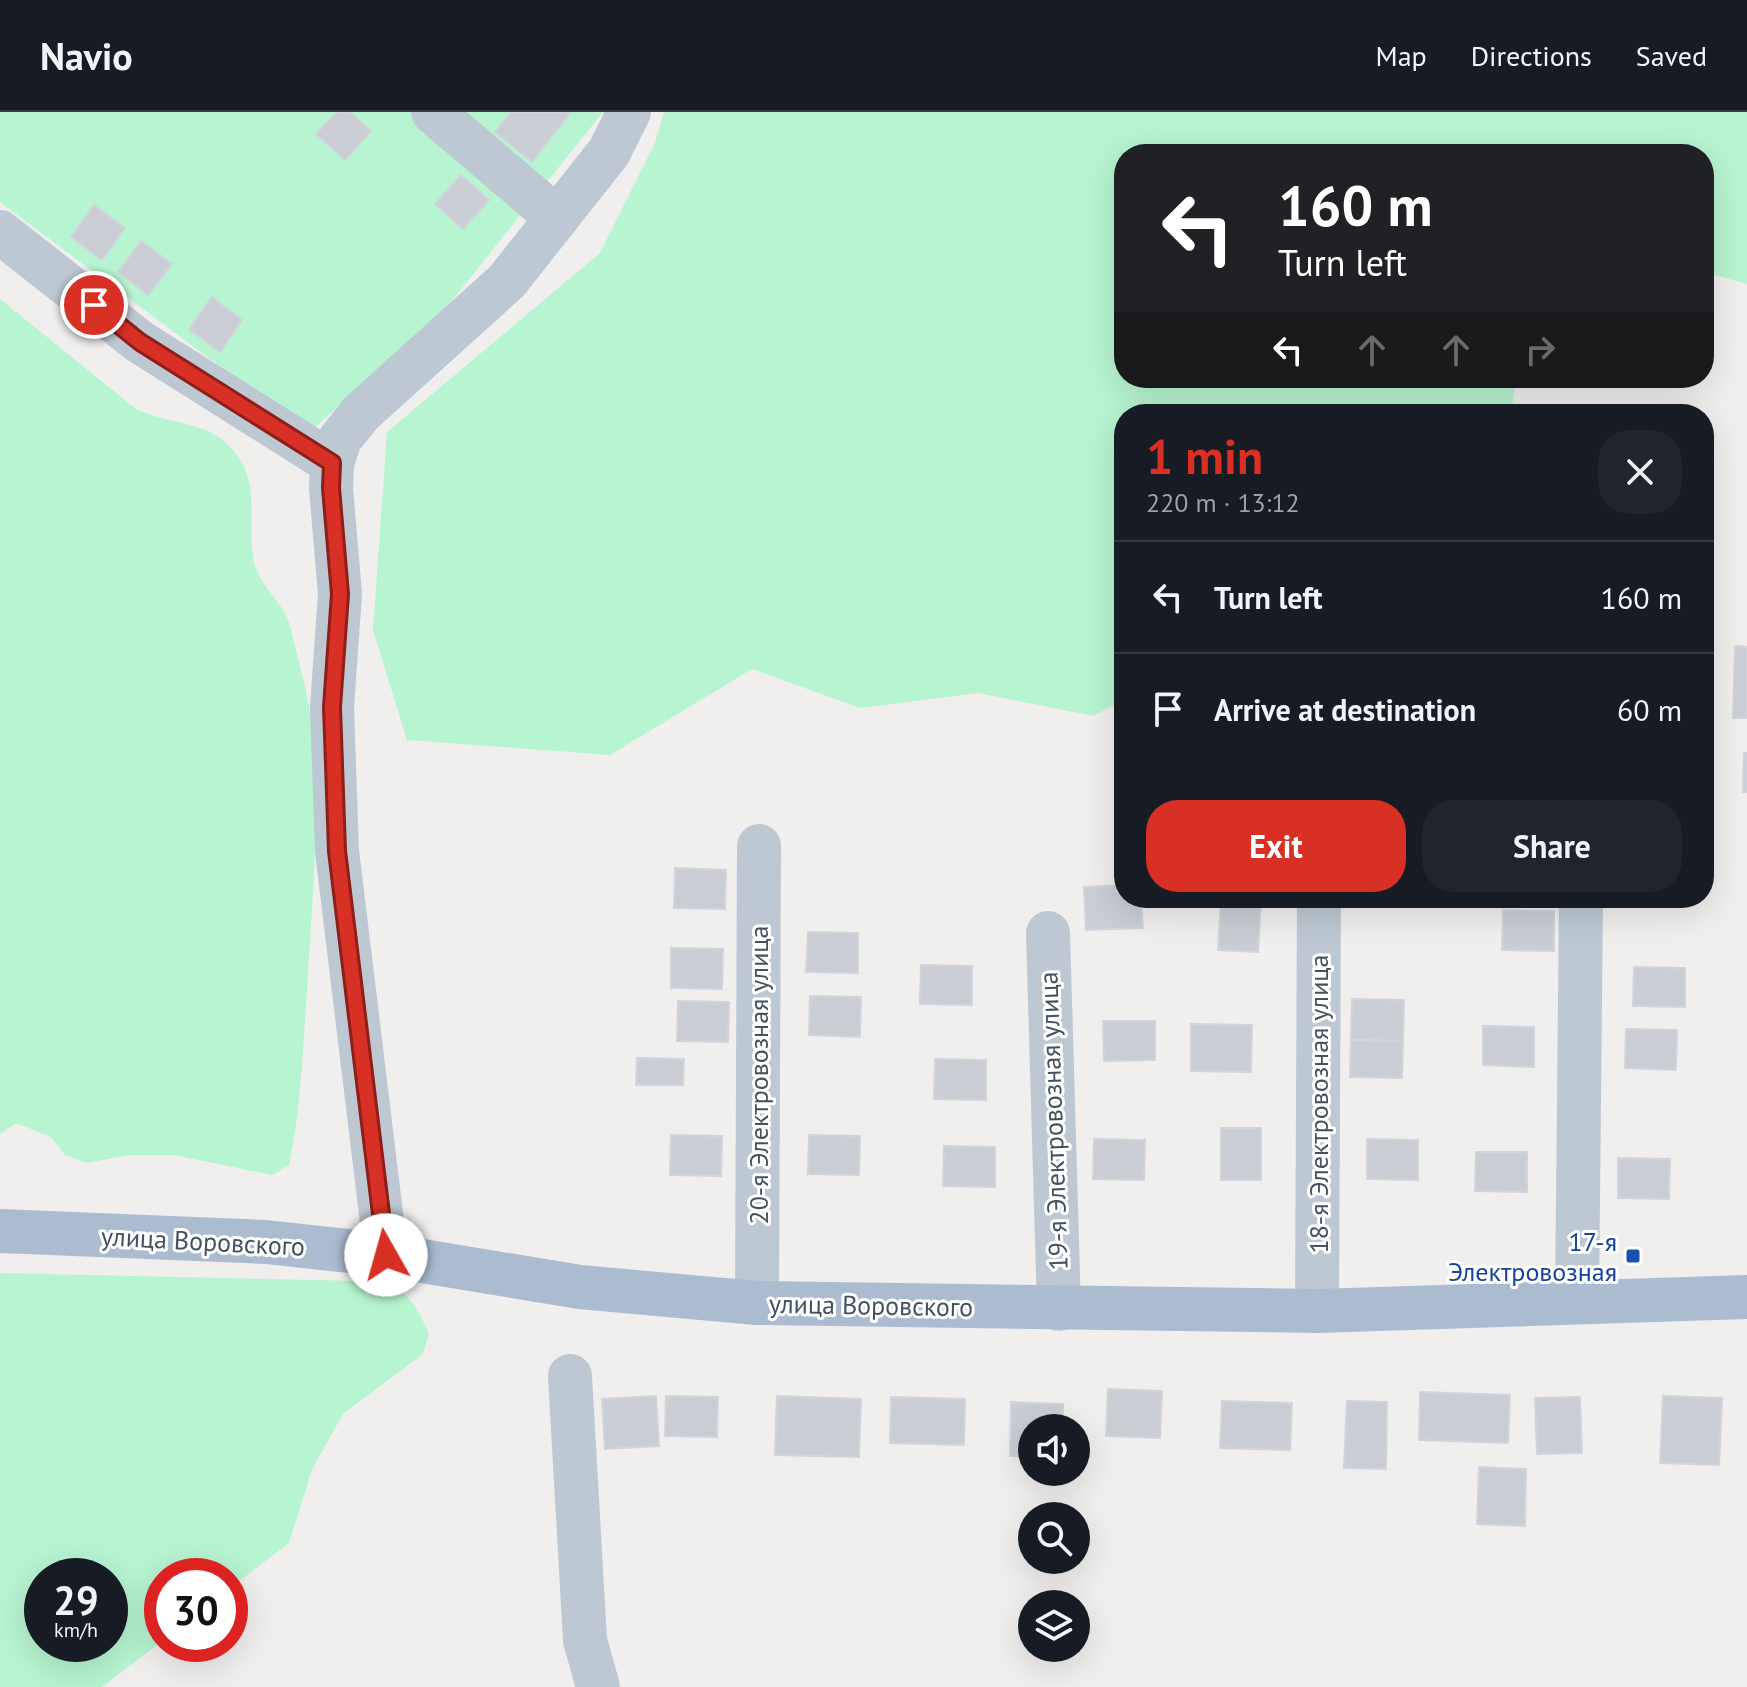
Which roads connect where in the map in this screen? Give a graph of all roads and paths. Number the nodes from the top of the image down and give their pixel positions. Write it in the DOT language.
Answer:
graph roads {
  1 [pos="433,112"];
  2 [pos="629,112"];
  3 [pos="557,218"];
  4 [pos="0,232"];
  5 [pos="332,463"];
  6 [pos="759,846"];
  7 [pos="1319,908"];
  8 [pos="1581,908"];
  9 [pos="1048,933"];
  10 [pos="0,1231"];
  11 [pos="386,1255"];
  12 [pos="1747,1297"];
  13 [pos="1577,1301"];
  14 [pos="757,1303"];
  15 [pos="1059,1309"];
  16 [pos="1317,1311"];
  17 [pos="570,1376"];
  18 [pos="598,1687"];
  1 -- 3 [label="street"];
  2 -- 3 [label="street"];
  3 -- 5 [label="street"];
  4 -- 5 [label="street"];
  5 -- 11 [label="street"];
  6 -- 14 [label="street, 20-я Электровозная улица"];
  7 -- 16 [label="street, 18-я Электровозная улица"];
  8 -- 13 [label="street"];
  9 -- 15 [label="street, 19-я Электровозная улица"];
  10 -- 11 [label="main road, улица Воровского"];
  11 -- 14 [label="main road, улица Воровского"];
  12 -- 13 [label="main road, улица Воровского"];
  13 -- 16 [label="main road, улица Воровского"];
  14 -- 15 [label="main road, улица Воровского"];
  15 -- 16 [label="main road, улица Воровского"];
  17 -- 18 [label="street"];
}
